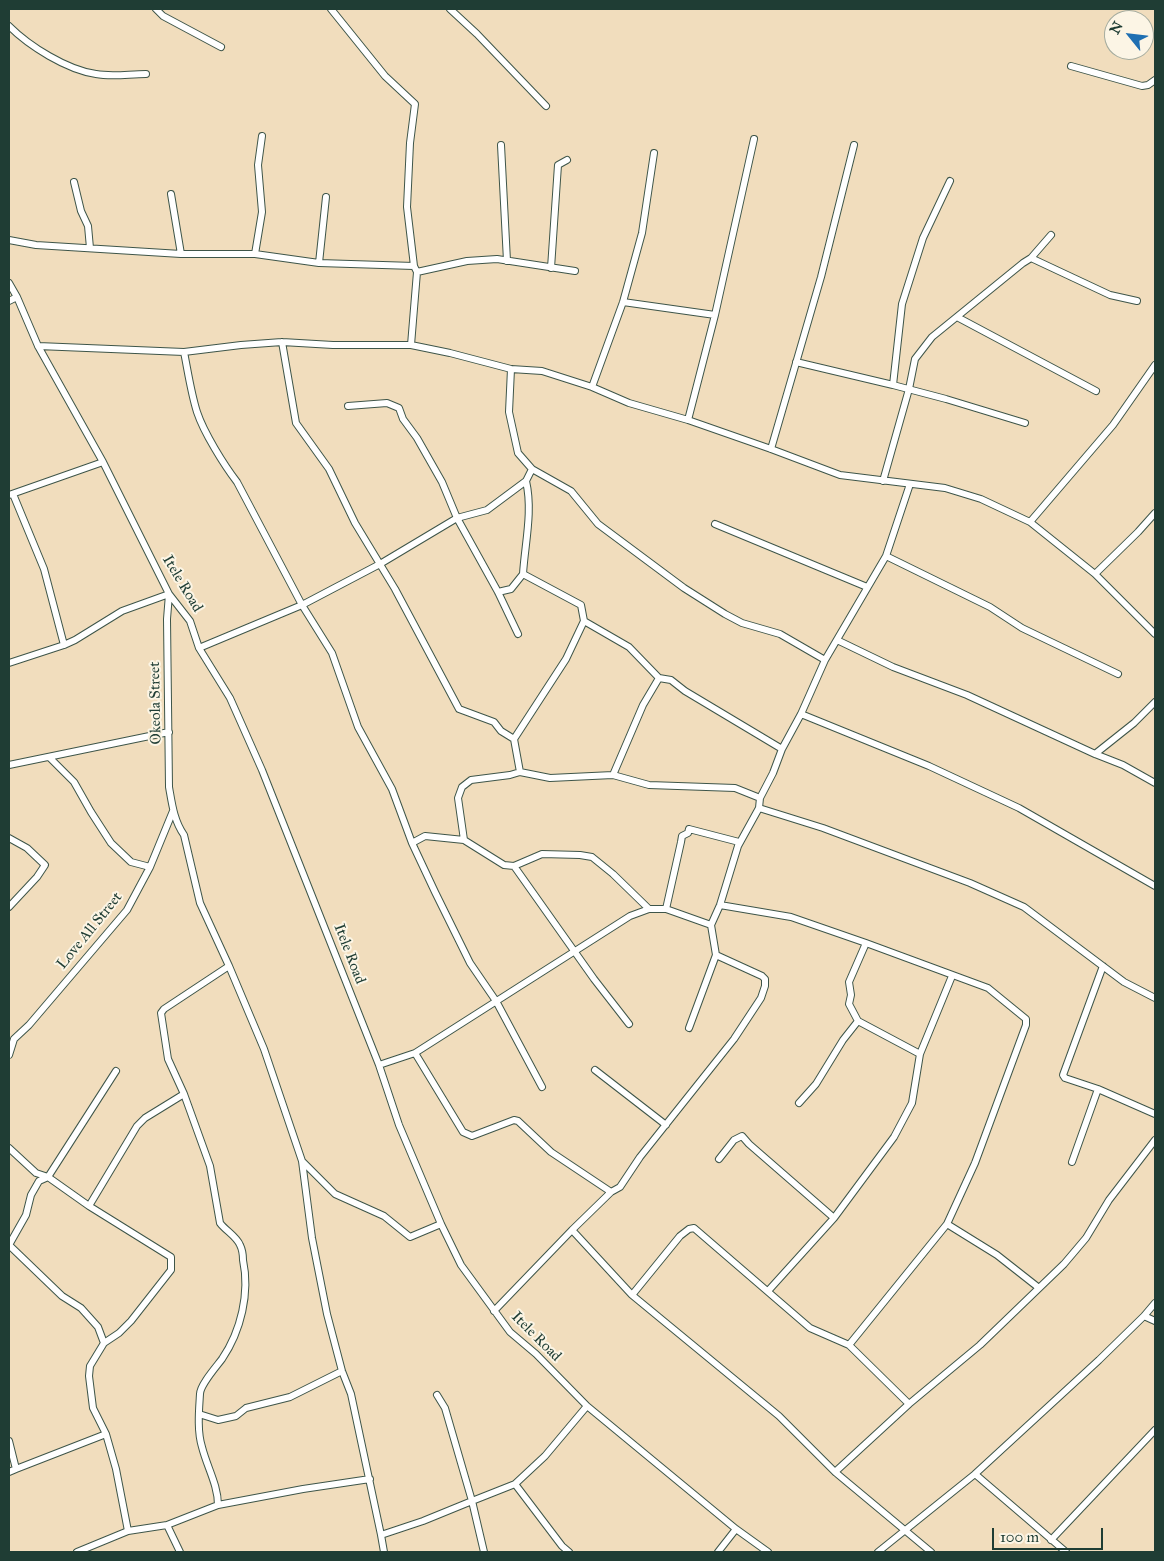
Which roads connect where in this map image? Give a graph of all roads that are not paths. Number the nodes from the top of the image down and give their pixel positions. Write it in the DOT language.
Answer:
graph roads {
  1 [pos="156,9"];
  2 [pos="331,9"];
  3 [pos="450,9"];
  4 [pos="9,26"];
  5 [pos="221,47"];
  6 [pos="1071,66"];
  7 [pos="146,74"];
  8 [pos="1155,80"];
  9 [pos="546,106"];
  10 [pos="262,136"];
  11 [pos="754,139"];
  12 [pos="501,145"];
  13 [pos="854,145"];
  14 [pos="654,153"];
  15 [pos="567,160"];
  16 [pos="950,181"];
  17 [pos="74,182"];
  18 [pos="171,194"];
  19 [pos="326,197"];
  20 [pos="1051,235"];
  21 [pos="9,240"];
  22 [pos="90,248"];
  23 [pos="181,254"];
  24 [pos="255,254"];
  25 [pos="1031,258"];
  26 [pos="507,261"];
  27 [pos="319,263"];
  28 [pos="414,266"];
  29 [pos="551,268"];
  30 [pos="575,271"];
  31 [pos="417,272"];
  32 [pos="9,284"];
  33 [pos="17,297"];
  34 [pos="9,301"];
  35 [pos="1138,301"];
  36 [pos="623,302"];
  37 [pos="715,315"];
  38 [pos="957,317"];
  39 [pos="282,342"];
  40 [pos="411,345"];
  41 [pos="38,346"];
  42 [pos="184,352"];
  43 [pos="796,362"];
  44 [pos="1155,365"];
  45 [pos="511,369"];
  46 [pos="892,385"];
  47 [pos="592,387"];
  48 [pos="909,389"];
  49 [pos="1096,391"];
  50 [pos="348,406"];
  51 [pos="688,420"];
  52 [pos="1025,423"];
  53 [pos="771,448"];
  54 [pos="103,462"];
  55 [pos="532,470"];
  56 [pos="526,481"];
  57 [pos="884,481"];
  58 [pos="910,484"];
  59 [pos="11,494"];
  60 [pos="1155,512"];
  61 [pos="457,518"];
  62 [pos="1030,522"];
  63 [pos="715,524"];
  64 [pos="886,556"];
  65 [pos="380,564"];
  66 [pos="523,574"];
  67 [pos="1095,574"];
  68 [pos="867,587"];
  69 [pos="498,592"];
  70 [pos="170,594"];
  71 [pos="302,605"];
  72 [pos="584,621"];
  73 [pos="518,634"];
  74 [pos="1155,634"];
  75 [pos="837,640"];
  76 [pos="64,645"];
  77 [pos="199,648"];
  78 [pos="826,660"];
  79 [pos="9,663"];
  80 [pos="1118,674"];
  81 [pos="659,678"];
  82 [pos="1155,702"];
  83 [pos="801,714"];
  84 [pos="169,732"];
  85 [pos="514,739"];
  86 [pos="782,749"];
  87 [pos="1095,754"];
  88 [pos="49,757"];
  89 [pos="9,765"];
  90 [pos="520,772"];
  91 [pos="613,775"];
  92 [pos="1155,783"];
  93 [pos="760,798"];
  94 [pos="759,808"];
  95 [pos="173,811"];
  96 [pos="9,838"];
  97 [pos="464,840"];
  98 [pos="412,843"];
  99 [pos="738,846"];
  100 [pos="514,866"];
  101 [pos="150,867"];
  102 [pos="1155,886"];
  103 [pos="720,906"];
  104 [pos="9,907"];
  105 [pos="649,909"];
  106 [pos="666,909"];
  107 [pos="711,925"];
  108 [pos="866,943"];
  109 [pos="575,952"];
  110 [pos="716,954"];
  111 [pos="230,966"];
  112 [pos="1103,966"];
  113 [pos="952,976"];
  114 [pos="1155,998"];
  115 [pos="496,1001"];
  116 [pos="858,1021"];
  117 [pos="629,1024"];
  118 [pos="689,1028"];
  119 [pos="11,1039"];
  120 [pos="415,1053"];
  121 [pos="920,1054"];
  122 [pos="9,1055"];
  123 [pos="378,1065"];
  124 [pos="595,1070"];
  125 [pos="116,1071"];
  126 [pos="542,1087"];
  127 [pos="1098,1089"];
  128 [pos="184,1094"];
  129 [pos="799,1102"];
  130 [pos="1155,1114"];
  131 [pos="666,1124"];
  132 [pos="1155,1140"];
  133 [pos="9,1148"];
  134 [pos="719,1160"];
  135 [pos="302,1161"];
  136 [pos="1072,1162"];
  137 [pos="48,1178"];
  138 [pos="611,1192"];
  139 [pos="89,1206"];
  140 [pos="834,1218"];
  141 [pos="441,1224"];
  142 [pos="947,1224"];
  143 [pos="572,1230"];
  144 [pos="9,1245"];
  145 [pos="1039,1288"];
  146 [pos="768,1291"];
  147 [pos="632,1295"];
  148 [pos="1155,1303"];
  149 [pos="494,1311"];
  150 [pos="1144,1316"];
  151 [pos="1155,1321"];
  152 [pos="104,1343"];
  153 [pos="849,1345"];
  154 [pos="342,1371"];
  155 [pos="437,1395"];
  156 [pos="908,1404"];
  157 [pos="587,1406"];
  158 [pos="199,1414"];
  159 [pos="1155,1430"];
  160 [pos="106,1434"];
  161 [pos="9,1441"];
  162 [pos="16,1469"];
  163 [pos="9,1472"];
  164 [pos="835,1472"];
  165 [pos="975,1474"];
  166 [pos="370,1479"];
  167 [pos="515,1484"];
  168 [pos="472,1500"];
  169 [pos="218,1505"];
  170 [pos="167,1524"];
  171 [pos="736,1529"];
  172 [pos="906,1530"];
  173 [pos="128,1532"];
  174 [pos="381,1535"];
  175 [pos="1051,1540"];
  176 [pos="77,1552"];
  177 [pos="180,1552"];
  178 [pos="384,1552"];
  179 [pos="484,1552"];
  180 [pos="569,1552"];
  181 [pos="718,1552"];
  182 [pos="768,1552"];
  183 [pos="878,1552"];
  184 [pos="932,1552"];
  185 [pos="1066,1552"];
  1 -- 5 [label="street"];
  2 -- 28 [label="street"];
  3 -- 9 [label="street"];
  4 -- 7 [label="street"];
  6 -- 8 [label="street"];
  10 -- 24 [label="street"];
  11 -- 37 [label="street"];
  12 -- 26 [label="street"];
  13 -- 43 [label="street"];
  14 -- 36 [label="street"];
  15 -- 29 [label="street"];
  16 -- 46 [label="street"];
  17 -- 22 [label="street"];
  18 -- 23 [label="street"];
  19 -- 27 [label="street"];
  20 -- 25 [label="street"];
  21 -- 22 [label="street"];
  22 -- 23 [label="street"];
  23 -- 24 [label="street"];
  24 -- 27 [label="street"];
  25 -- 35 [label="street"];
  25 -- 38 [label="street"];
  26 -- 29 [label="street"];
  26 -- 31 [label="street"];
  27 -- 28 [label="street"];
  28 -- 31 [label="street"];
  29 -- 30 [label="street"];
  31 -- 40 [label="street"];
  32 -- 33 [label="street, Itele Road"];
  33 -- 34 [label="street"];
  33 -- 41 [label="street, Itele Road"];
  36 -- 37 [label="street"];
  36 -- 47 [label="street"];
  37 -- 51 [label="street"];
  38 -- 48 [label="street"];
  38 -- 49 [label="street"];
  39 -- 40 [label="street"];
  39 -- 42 [label="street"];
  39 -- 65 [label="street"];
  40 -- 45 [label="street"];
  41 -- 42 [label="street"];
  41 -- 54 [label="street, Itele Road"];
  42 -- 71 [label="street"];
  43 -- 46 [label="street"];
  43 -- 53 [label="street"];
  44 -- 62 [label="street"];
  45 -- 47 [label="street"];
  45 -- 55 [label="street"];
  46 -- 48 [label="street"];
  47 -- 51 [label="street"];
  48 -- 52 [label="street"];
  48 -- 57 [label="street"];
  50 -- 61 [label="street"];
  51 -- 53 [label="street"];
  53 -- 57 [label="street"];
  54 -- 59 [label="street"];
  54 -- 70 [label="street, Itele Road"];
  55 -- 56 [label="street"];
  55 -- 78 [label="street"];
  56 -- 61 [label="street"];
  56 -- 66 [label="street"];
  57 -- 58 [label="street"];
  58 -- 62 [label="street"];
  58 -- 64 [label="street"];
  59 -- 76 [label="street"];
  60 -- 67 [label="street"];
  61 -- 65 [label="street"];
  61 -- 69 [label="street"];
  62 -- 67 [label="street"];
  63 -- 68 [label="street"];
  64 -- 68 [label="street"];
  64 -- 80 [label="street"];
  65 -- 71 [label="street"];
  65 -- 85 [label="street"];
  66 -- 69 [label="street"];
  66 -- 72 [label="street"];
  67 -- 74 [label="street"];
  68 -- 75 [label="street"];
  69 -- 73 [label="street"];
  70 -- 76 [label="street"];
  70 -- 77 [label="street, Itele Road"];
  70 -- 84 [label="street, Okeola Street"];
  71 -- 77 [label="street"];
  71 -- 98 [label="street"];
  72 -- 81 [label="street"];
  72 -- 85 [label="street"];
  75 -- 78 [label="street"];
  75 -- 87 [label="street"];
  76 -- 79 [label="street"];
  77 -- 123 [label="street, Itele Road"];
  78 -- 83 [label="street"];
  81 -- 86 [label="street"];
  81 -- 91 [label="street"];
  82 -- 87 [label="street"];
  83 -- 86 [label="street"];
  83 -- 102 [label="street"];
  84 -- 88 [label="street"];
  84 -- 95 [label="street, Okeola Street"];
  85 -- 90 [label="street"];
  86 -- 93 [label="street"];
  87 -- 92 [label="street"];
  88 -- 89 [label="street"];
  88 -- 101 [label="street"];
  90 -- 91 [label="street"];
  90 -- 97 [label="street"];
  91 -- 93 [label="street"];
  93 -- 94 [label="street"];
  94 -- 99 [label="street"];
  94 -- 112 [label="street"];
  95 -- 101 [label="street, Love All Street"];
  95 -- 111 [label="street"];
  96 -- 104 [label="street"];
  97 -- 98 [label="street"];
  97 -- 100 [label="street"];
  98 -- 115 [label="street"];
  99 -- 103 [label="street"];
  99 -- 106 [label="street"];
  100 -- 105 [label="street"];
  100 -- 109 [label="street"];
  101 -- 119 [label="street, Love All Street"];
  103 -- 107 [label="street"];
  103 -- 108 [label="street"];
  105 -- 106 [label="street"];
  105 -- 109 [label="street"];
  106 -- 107 [label="street"];
  107 -- 110 [label="street"];
  108 -- 113 [label="street"];
  108 -- 116 [label="street"];
  109 -- 115 [label="street"];
  109 -- 117 [label="street"];
  110 -- 118 [label="street"];
  110 -- 131 [label="street"];
  111 -- 128 [label="street"];
  111 -- 135 [label="street"];
  112 -- 114 [label="street"];
  112 -- 127 [label="street"];
  113 -- 121 [label="street"];
  113 -- 142 [label="street"];
  115 -- 120 [label="street"];
  115 -- 126 [label="street"];
  116 -- 121 [label="street"];
  116 -- 129 [label="street"];
  119 -- 122 [label="street, Love All Street"];
  120 -- 123 [label="street"];
  120 -- 138 [label="street"];
  121 -- 140 [label="street"];
  123 -- 141 [label="street, Itele Road"];
  124 -- 131 [label="street"];
  125 -- 137 [label="street"];
  127 -- 130 [label="street"];
  127 -- 136 [label="street"];
  128 -- 139 [label="street"];
  128 -- 158 [label="street"];
  131 -- 138 [label="street"];
  132 -- 145 [label="street"];
  133 -- 137 [label="street"];
  134 -- 140 [label="street"];
  135 -- 141 [label="street"];
  135 -- 154 [label="street"];
  137 -- 139 [label="street"];
  137 -- 144 [label="street"];
  138 -- 143 [label="street"];
  139 -- 152 [label="street"];
  140 -- 146 [label="street"];
  141 -- 149 [label="street, Itele Road"];
  142 -- 145 [label="street"];
  142 -- 153 [label="street"];
  143 -- 147 [label="street"];
  143 -- 149 [label="street"];
  144 -- 152 [label="street"];
  145 -- 156 [label="street"];
  146 -- 147 [label="street"];
  146 -- 153 [label="street"];
  147 -- 164 [label="street"];
  148 -- 150 [label="street"];
  149 -- 157 [label="street, Itele Road"];
  150 -- 151 [label="street"];
  150 -- 165 [label="street"];
  152 -- 160 [label="street"];
  153 -- 156 [label="street"];
  154 -- 158 [label="street"];
  154 -- 166 [label="street"];
  155 -- 168 [label="street"];
  156 -- 164 [label="street"];
  157 -- 167 [label="street"];
  157 -- 171 [label="street, Itele Road"];
  158 -- 169 [label="street"];
  159 -- 175 [label="street"];
  160 -- 162 [label="street"];
  160 -- 173 [label="street"];
  161 -- 162 [label="street"];
  162 -- 163 [label="street"];
  164 -- 172 [label="street"];
  165 -- 172 [label="street"];
  165 -- 175 [label="street"];
  166 -- 169 [label="street"];
  166 -- 174 [label="street"];
  167 -- 168 [label="street"];
  167 -- 180 [label="street"];
  168 -- 174 [label="street"];
  168 -- 179 [label="street"];
  169 -- 170 [label="street"];
  170 -- 173 [label="street"];
  170 -- 177 [label="street"];
  171 -- 181 [label="street"];
  171 -- 182 [label="street, Itele Road"];
  172 -- 183 [label="street"];
  172 -- 184 [label="street"];
  173 -- 176 [label="street"];
  174 -- 178 [label="street"];
  175 -- 185 [label="street"];
}
